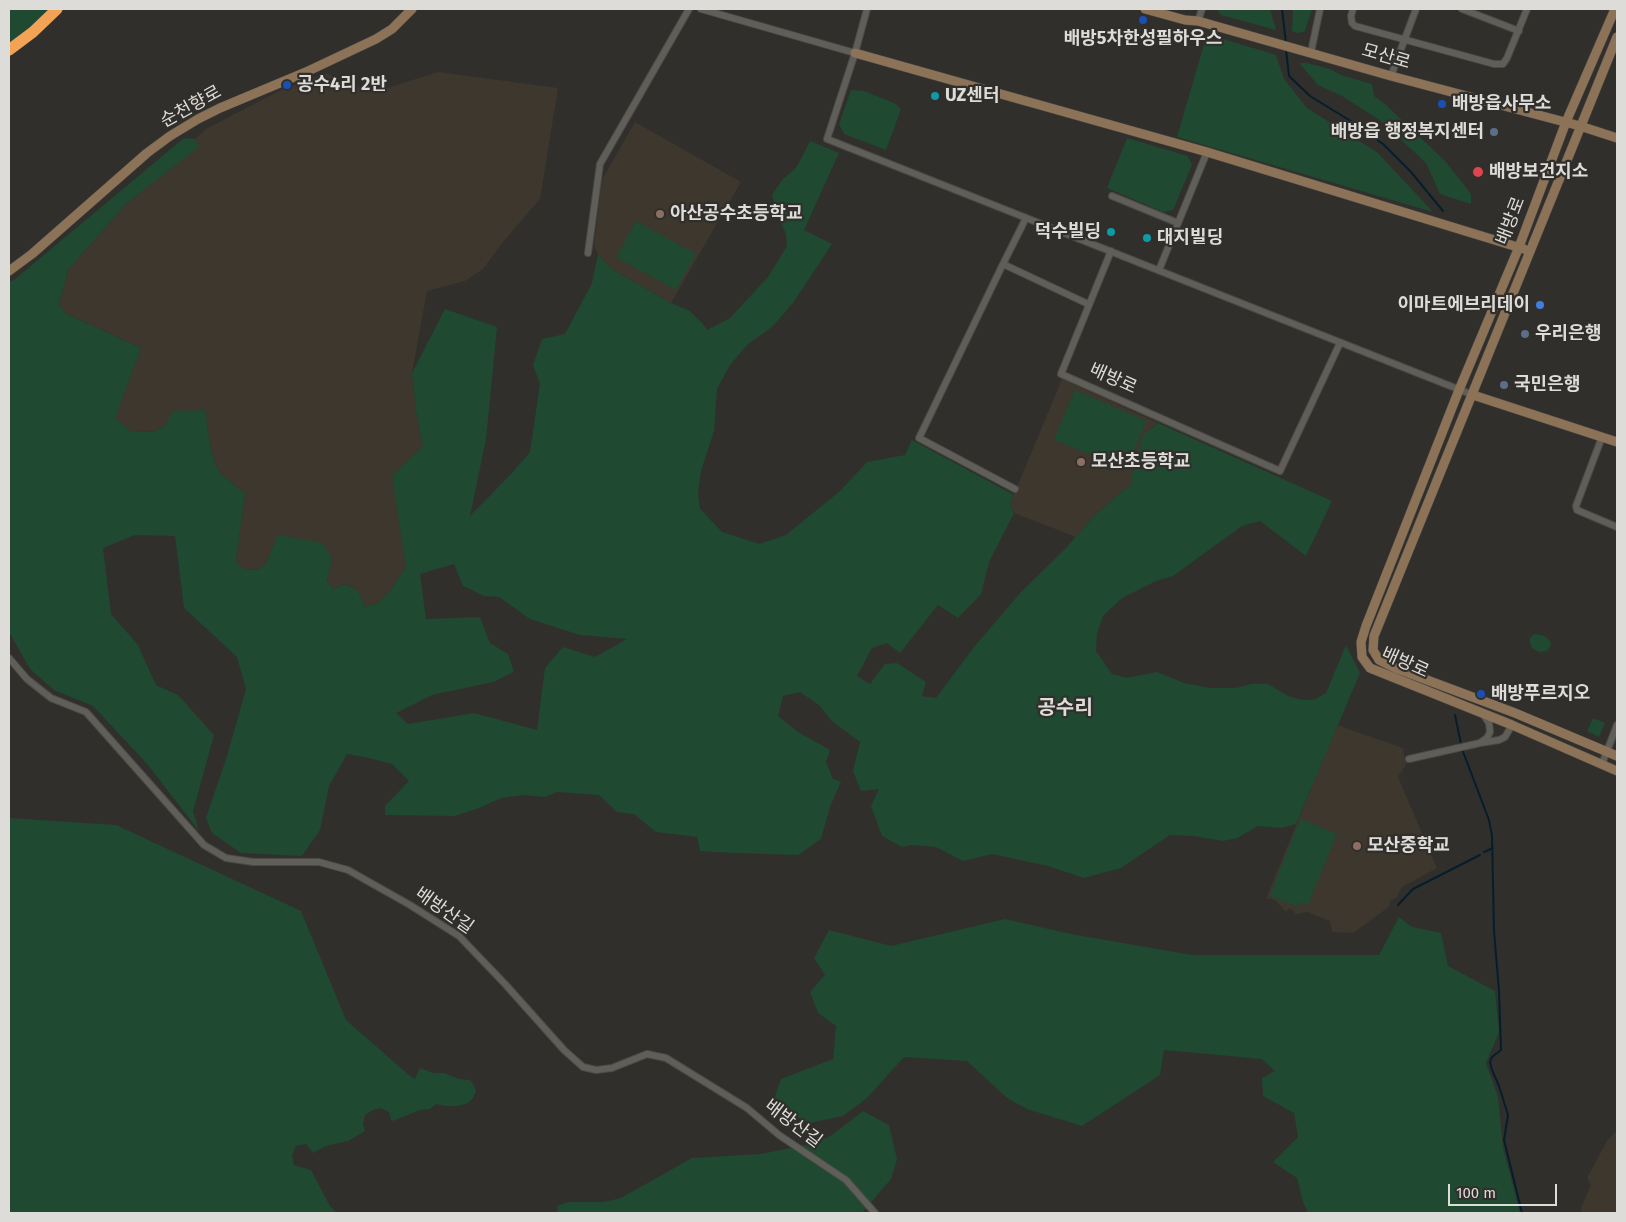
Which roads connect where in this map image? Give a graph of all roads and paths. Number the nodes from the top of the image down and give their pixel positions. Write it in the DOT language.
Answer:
graph roads {
  1 [pos="58,9"];
  2 [pos="412,9"];
  3 [pos="689,9"];
  4 [pos="701,9"];
  5 [pos="867,9"];
  6 [pos="1145,9"];
  7 [pos="1202,9"];
  8 [pos="1320,9"];
  9 [pos="1353,9"];
  10 [pos="1416,9"];
  11 [pos="1462,9"];
  12 [pos="1528,9"];
  13 [pos="1615,9"];
  14 [pos="1198,20"];
  15 [pos="1518,31"];
  16 [pos="1617,37"];
  17 [pos="1403,40"];
  18 [pos="9,50"];
  19 [pos="1307,51"];
  20 [pos="855,53"];
  21 [pos="1391,76"];
  22 [pos="1566,122"];
  23 [pos="1580,126"];
  24 [pos="1617,138"];
  25 [pos="1207,152"];
  26 [pos="1112,196"];
  27 [pos="1026,218"];
  28 [pos="1178,223"];
  29 [pos="1519,247"];
  30 [pos="1111,251"];
  31 [pos="1530,252"];
  32 [pos="588,253"];
  33 [pos="1003,264"];
  34 [pos="1159,270"];
  35 [pos="9,271"];
  36 [pos="1088,304"];
  37 [pos="1340,342"];
  38 [pos="1459,390"];
  39 [pos="1473,395"];
  40 [pos="1602,437"];
  41 [pos="1617,442"];
  42 [pos="1014,489"];
  43 [pos="1617,527"];
  44 [pos="9,658"];
  45 [pos="1483,714"];
  46 [pos="1512,725"];
  47 [pos="1617,725"];
  48 [pos="1480,743"];
  49 [pos="1606,751"];
  50 [pos="1617,756"];
  51 [pos="1409,760"];
  52 [pos="1602,764"];
  53 [pos="1617,771"];
  54 [pos="875,1213"];
  1 -- 18 [label="highway"];
  2 -- 35 [label="street, 순천향로"];
  3 -- 32 [label="street"];
  4 -- 20 [label="street"];
  5 -- 20 [label="street"];
  6 -- 14 [label="street, 모산로"];
  7 -- 14 [label="street"];
  8 -- 19 [label="street"];
  9 -- 17 [label="street"];
  10 -- 17 [label="street"];
  11 -- 15 [label="street"];
  12 -- 15 [label="street"];
  13 -- 22 [label="street, 배방로"];
  14 -- 19 [label="street, 모산로"];
  15 -- 17 [label="street"];
  16 -- 23 [label="street, 배방로"];
  17 -- 21 [label="street"];
  19 -- 21 [label="street, 모산로"];
  20 -- 25 [label="street"];
  20 -- 27 [label="street"];
  21 -- 22 [label="street, 모산로"];
  22 -- 23 [label="street, 모산로"];
  22 -- 29 [label="street, 배방로"];
  23 -- 24 [label="street, 모산로"];
  23 -- 31 [label="street, 배방로"];
  25 -- 28 [label="street"];
  25 -- 29 [label="street"];
  26 -- 28 [label="street"];
  27 -- 30 [label="street"];
  27 -- 33 [label="street"];
  28 -- 34 [label="street"];
  29 -- 31 [label="street"];
  29 -- 38 [label="street, 배방로"];
  30 -- 34 [label="street"];
  30 -- 36 [label="street, 배방로"];
  31 -- 39 [label="street, 배방로"];
  33 -- 36 [label="street"];
  33 -- 42 [label="street"];
  34 -- 37 [label="street"];
  36 -- 37 [label="street, 배방로"];
  37 -- 38 [label="street"];
  38 -- 39 [label="street"];
  38 -- 45 [label="street, 배방로"];
  39 -- 40 [label="street"];
  39 -- 49 [label="street, 배방로"];
  40 -- 41 [label="street"];
  40 -- 43 [label="street"];
  44 -- 54 [label="street, 배방산길"];
  45 -- 46 [label="street, 배방로"];
  45 -- 48 [label="street"];
  46 -- 48 [label="street"];
  46 -- 52 [label="street, 배방로"];
  47 -- 49 [label="street"];
  48 -- 51 [label="street"];
  49 -- 50 [label="street, 배방로"];
  49 -- 52 [label="street"];
  52 -- 53 [label="street, 배방로"];
}
